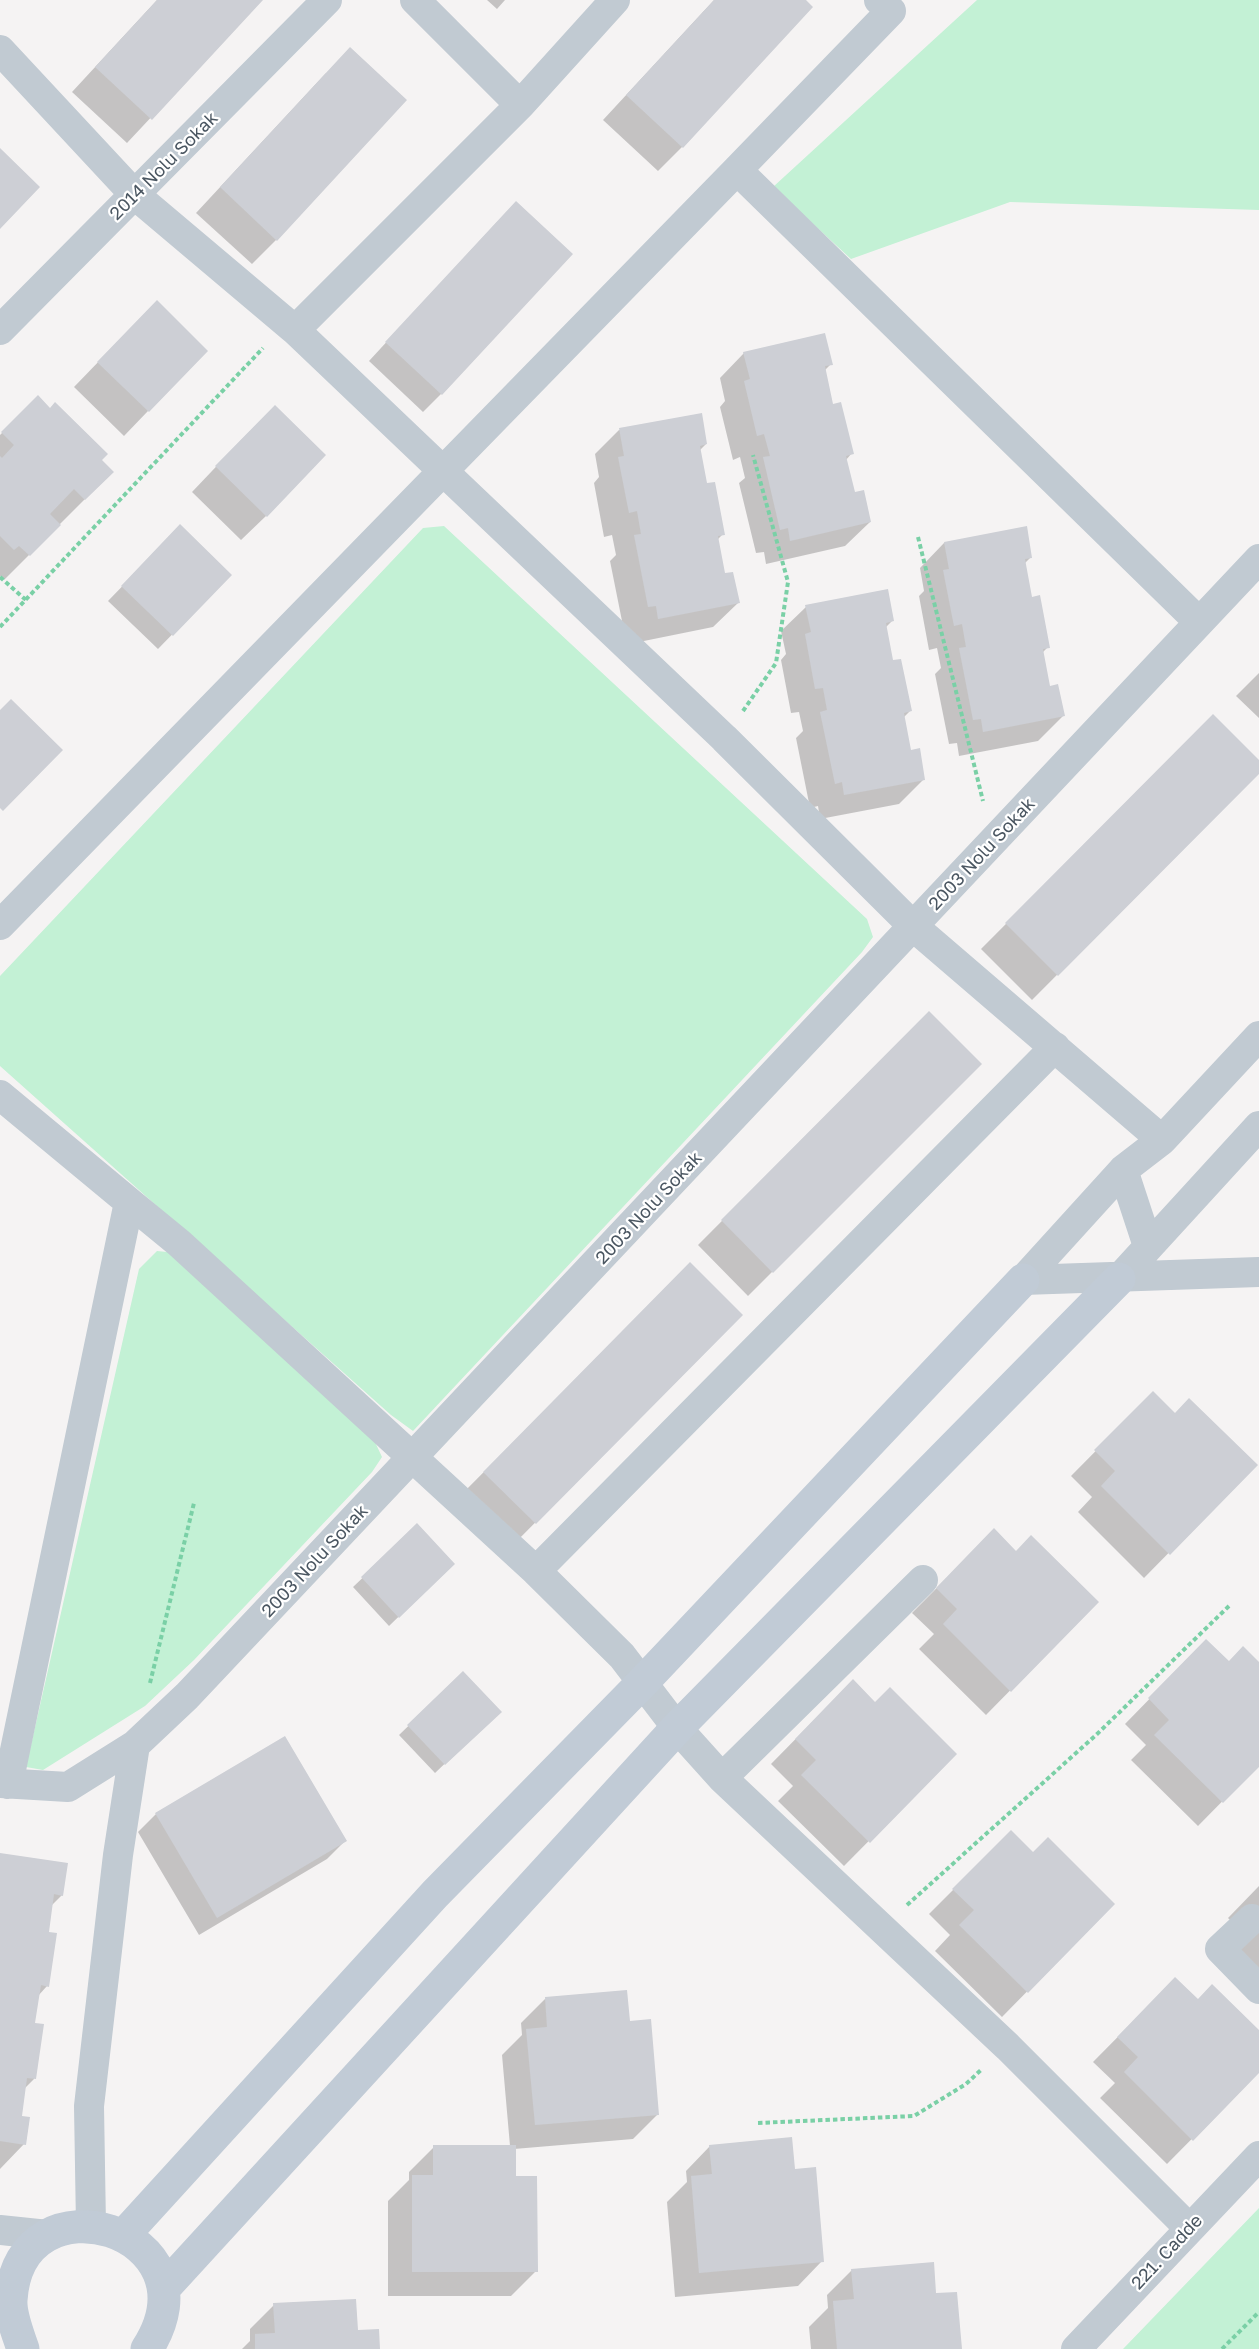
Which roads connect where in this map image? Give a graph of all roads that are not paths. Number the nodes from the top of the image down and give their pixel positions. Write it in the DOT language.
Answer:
graph roads {
  1 [pos="327,0"];
  2 [pos="415,0"];
  3 [pos="615,0"];
  4 [pos="879,0"];
  5 [pos="0,50"];
  6 [pos="520,105"];
  7 [pos="737,170"];
  8 [pos="135,195"];
  9 [pos="291,327"];
  10 [pos="0,330"];
  11 [pos="443,471"];
  12 [pos="1259,559"];
  13 [pos="1198,621"];
  14 [pos="0,925"];
  15 [pos="914,927"];
  16 [pos="1259,1036"];
  17 [pos="1055,1047"];
  18 [pos="0,1095"];
  19 [pos="1259,1126"];
  20 [pos="1162,1140"];
  21 [pos="1123,1170"];
  22 [pos="129,1202"];
  23 [pos="1148,1246"];
  24 [pos="1259,1272"];
  25 [pos="1119,1279"];
  26 [pos="1023,1280"];
  27 [pos="411,1458"];
  28 [pos="536,1571"];
  29 [pos="923,1580"];
  30 [pos="642,1683"];
  31 [pos="677,1728"];
  32 [pos="135,1745"];
  33 [pos="722,1778"];
  34 [pos="4,1784"];
  35 [pos="1252,1919"];
  36 [pos="1259,1989"];
  37 [pos="1259,2156"];
  38 [pos="91,2226"];
  39 [pos="1189,2228"];
  40 [pos="0,2230"];
  41 [pos="48,2235"];
  42 [pos="124,2235"];
  43 [pos="165,2287"];
  44 [pos="13,2332"];
  45 [pos="147,2349"];
  46 [pos="1076,2349"];
  1 -- 8 [label="street, 2014 Nolu Sokak"];
  2 -- 6 [label="street"];
  3 -- 6 [label="street"];
  4 -- 7 [label="street"];
  5 -- 8 [label="street"];
  6 -- 9 [label="street"];
  7 -- 11 [label="street"];
  7 -- 13 [label="street"];
  8 -- 9 [label="street"];
  8 -- 10 [label="street, 2014 Nolu Sokak"];
  9 -- 11 [label="street"];
  11 -- 14 [label="street"];
  11 -- 15 [label="street"];
  12 -- 13 [label="street, 2003 Nolu Sokak"];
  13 -- 15 [label="street, 2003 Nolu Sokak"];
  15 -- 17 [label="street"];
  15 -- 27 [label="street, 2003 Nolu Sokak"];
  16 -- 20 [label="street"];
  17 -- 20 [label="street"];
  17 -- 28 [label="street"];
  18 -- 22 [label="street"];
  19 -- 23 [label="street"];
  20 -- 21 [label="street"];
  21 -- 23 [label="street"];
  21 -- 26 [label="street"];
  22 -- 27 [label="street"];
  22 -- 34 [label="street"];
  23 -- 25 [label="street"];
  24 -- 25 [label="street"];
  25 -- 26 [label="street"];
  25 -- 31 [label="street"];
  26 -- 30 [label="street"];
  27 -- 28 [label="street"];
  27 -- 32 [label="street, 2003 Nolu Sokak"];
  28 -- 30 [label="street"];
  29 -- 33 [label="street"];
  30 -- 31 [label="street"];
  30 -- 42 [label="street"];
  31 -- 33 [label="street"];
  31 -- 43 [label="street"];
  32 -- 34 [label="street, 2003 Nolu Sokak"];
  32 -- 38 [label="street"];
  33 -- 39 [label="street"];
  35 -- 36 [label="street"];
  37 -- 39 [label="street, 221. Cadde"];
  38 -- 41 [label="street"];
  38 -- 42 [label="street"];
  39 -- 46 [label="street, 221. Cadde"];
  40 -- 41 [label="street"];
  41 -- 44 [label="street"];
  42 -- 43 [label="street"];
  43 -- 45 [label="street"];
}
